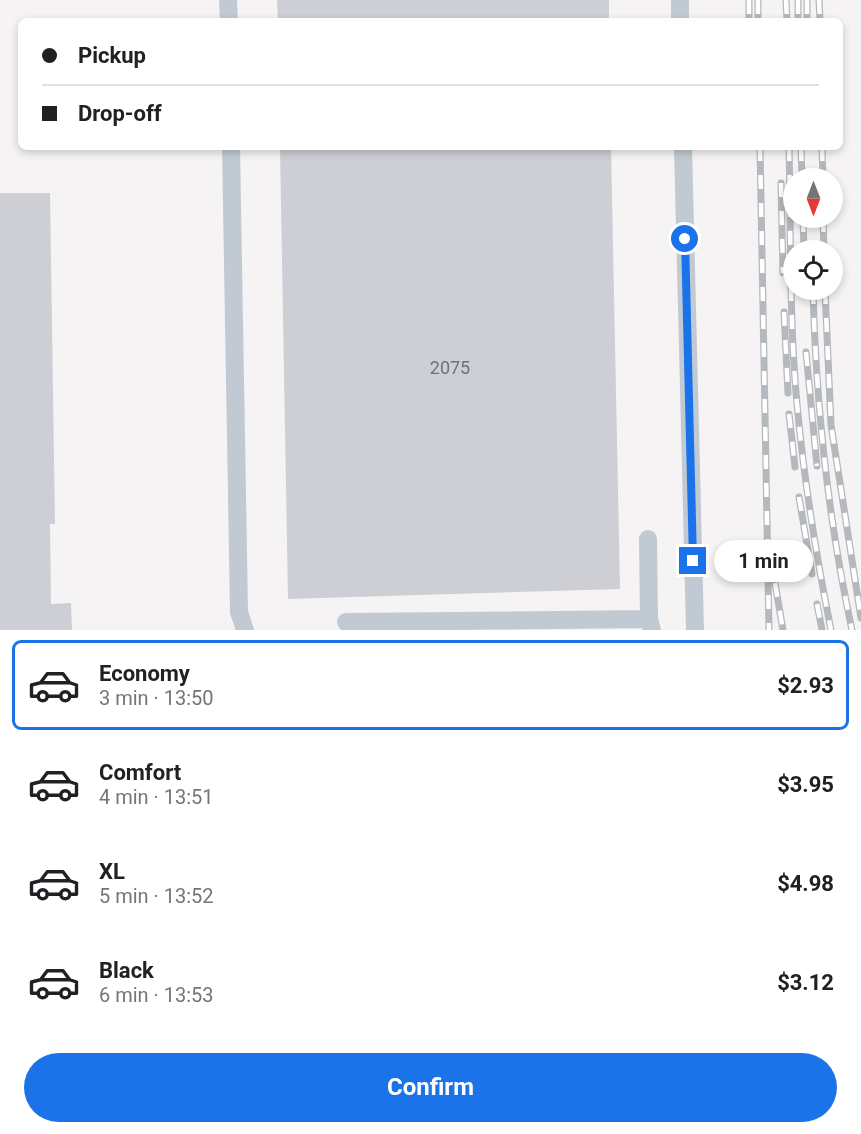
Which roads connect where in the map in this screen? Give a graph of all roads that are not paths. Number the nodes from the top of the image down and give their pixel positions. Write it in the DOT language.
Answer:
graph roads {
  1 [pos="228,0"];
  2 [pos="680,0"];
  3 [pos="229,18"];
  4 [pos="680,18"];
  5 [pos="231,150"];
  6 [pos="683,150"];
  7 [pos="648,539"];
  8 [pos="346,622"];
  9 [pos="650,625"];
  10 [pos="245,630"];
  11 [pos="695,630"];
  1 -- 3 [label="lane"];
  2 -- 4 [label="lane"];
  5 -- 10 [label="lane"];
  6 -- 11 [label="lane"];
  7 -- 9 [label="lane"];
  8 -- 9 [label="lane"];
}
